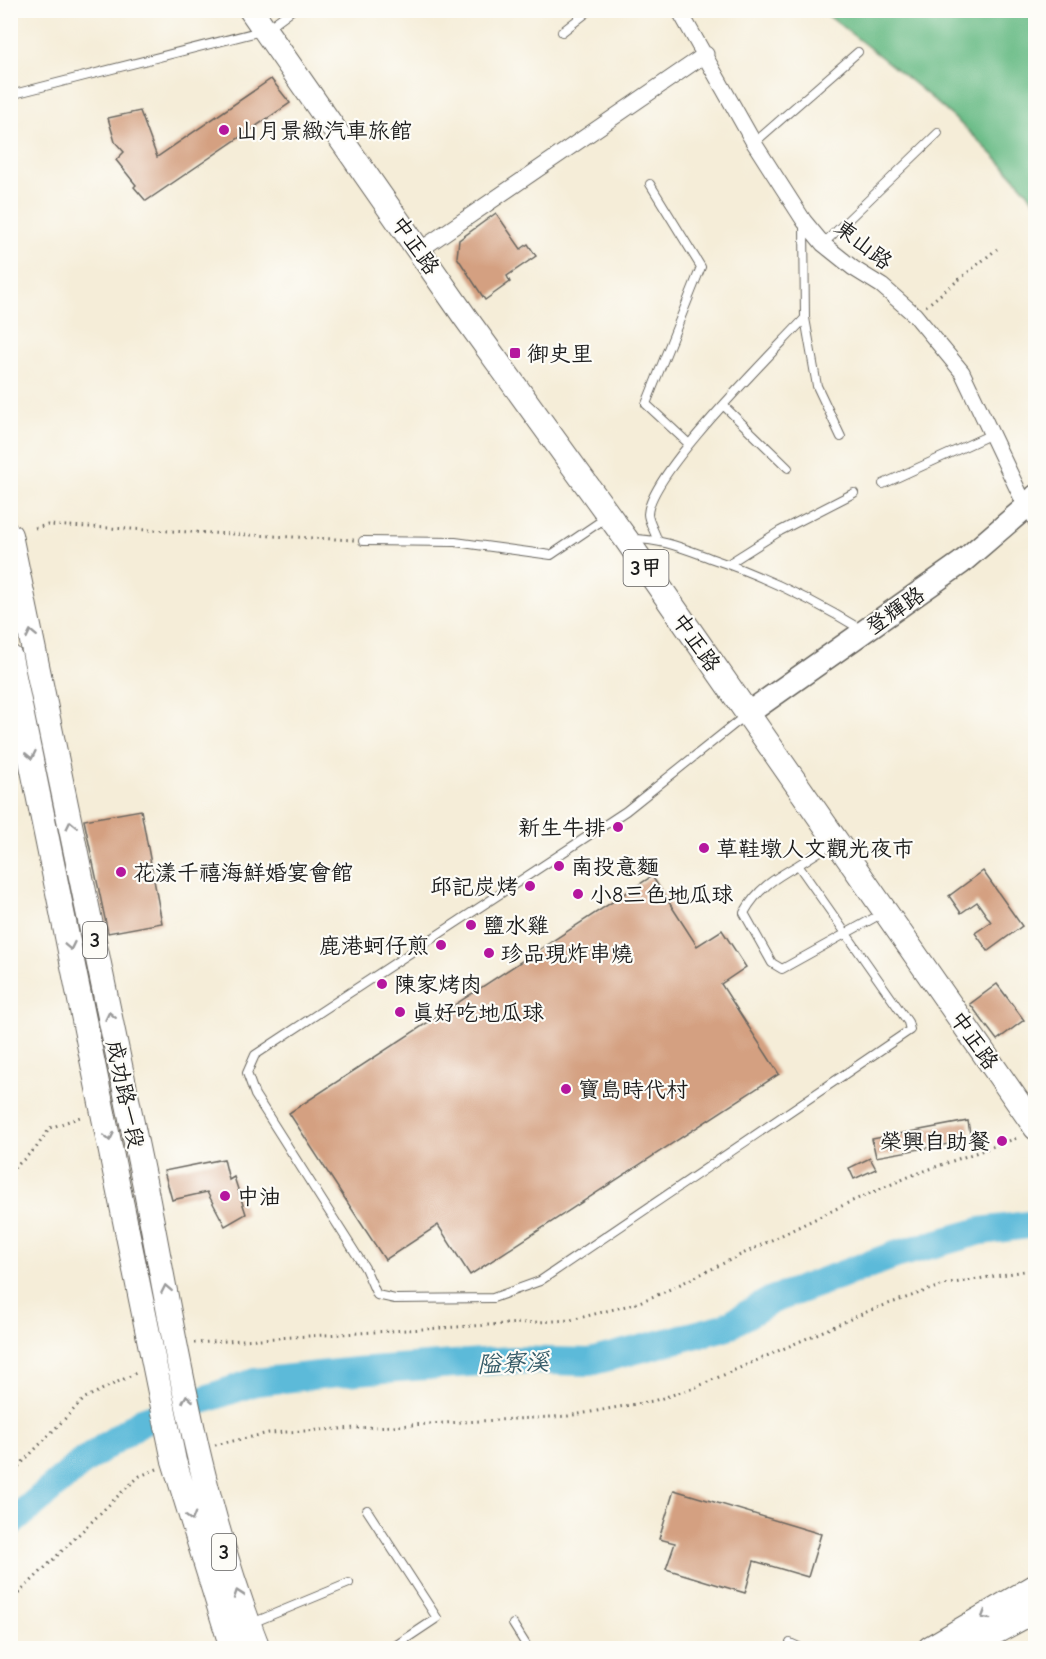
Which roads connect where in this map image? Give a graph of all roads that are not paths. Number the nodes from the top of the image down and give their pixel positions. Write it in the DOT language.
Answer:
graph roads {
  1 [pos="292,10"];
  2 [pos="590,10"];
  3 [pos="679,10"];
  4 [pos="258,20"];
  5 [pos="562,32"];
  6 [pos="858,52"];
  7 [pos="706,54"];
  8 [pos="10,95"];
  9 [pos="938,133"];
  10 [pos="754,143"];
  11 [pos="650,184"];
  12 [pos="804,220"];
  13 [pos="823,244"];
  14 [pos="420,250"];
  15 [pos="805,318"];
  16 [pos="724,406"];
  17 [pos="992,434"];
  18 [pos="841,437"];
  19 [pos="689,444"];
  20 [pos="788,468"];
  21 [pos="883,484"];
  22 [pos="854,493"];
  23 [pos="1031,502"];
  24 [pos="609,516"];
  25 [pos="1035,530"];
  26 [pos="10,535"];
  27 [pos="626,539"];
  28 [pos="657,540"];
  29 [pos="363,541"];
  30 [pos="728,564"];
  31 [pos="865,632"];
  32 [pos="10,657"];
  33 [pos="747,714"];
  34 [pos="836,841"];
  35 [pos="798,865"];
  36 [pos="885,911"];
  37 [pos="846,932"];
  38 [pos="1032,1131"];
  39 [pos="185,1457"];
  40 [pos="367,1510"];
  41 [pos="349,1583"];
  42 [pos="1035,1586"];
  43 [pos="1035,1610"];
  44 [pos="513,1624"];
  45 [pos="248,1625"];
  46 [pos="790,1643"];
  47 [pos="232,1648"];
  48 [pos="258,1648"];
  49 [pos="392,1648"];
  50 [pos="528,1648"];
  51 [pos="801,1648"];
  52 [pos="930,1648"];
  53 [pos="966,1648"];
  1 -- 4 [label="lane"];
  2 -- 5 [label="lane"];
  3 -- 7 [label="street, 東山路"];
  4 -- 8 [label="lane"];
  4 -- 14 [label="main road, 中正路 / 3甲"];
  6 -- 10 [label="lane"];
  7 -- 10 [label="street, 東山路"];
  7 -- 14 [label="street"];
  9 -- 13 [label="lane"];
  10 -- 12 [label="street, 東山路"];
  11 -- 19 [label="lane"];
  12 -- 13 [label="street, 東山路"];
  12 -- 15 [label="lane"];
  13 -- 17 [label="street, 東山路"];
  14 -- 24 [label="main road, 中正路 / 3甲"];
  15 -- 16 [label="lane"];
  15 -- 18 [label="lane"];
  16 -- 19 [label="lane"];
  16 -- 20 [label="lane"];
  17 -- 21 [label="lane"];
  17 -- 23 [label="street, 東山路"];
  19 -- 28 [label="lane"];
  22 -- 30 [label="lane"];
  23 -- 25 [label="lane"];
  23 -- 31 [label="street, 登輝路"];
  24 -- 27 [label="main road, 中正路 / 3甲"];
  24 -- 29 [label="lane"];
  39 -- 26 [label="main road, 成功路一段 / 3, one-way"];
  27 -- 28 [label="lane"];
  27 -- 33 [label="main road, 中正路 / 3甲"];
  28 -- 30 [label="lane"];
  30 -- 31 [label="lane"];
  31 -- 33 [label="street, 登輝路"];
  32 -- 39 [label="main road, 成功路一段 / 3, one-way"];
  33 -- 34 [label="main road, 中正路 / 3甲"];
  33 -- 37 [label="lane"];
  34 -- 35 [label="lane"];
  34 -- 36 [label="main road, 中正路 / 3甲"];
  35 -- 37 [label="lane"];
  35 -- 37 [label="lane"];
  36 -- 37 [label="lane"];
  36 -- 38 [label="main road, 中正路 / 3甲"];
  45 -- 39 [label="main road, 成功路一段 / 3, one-way"];
  39 -- 47 [label="main road, 成功路一段 / 3, one-way"];
  40 -- 49 [label="lane"];
  41 -- 45 [label="lane"];
  42 -- 52 [label="main road, one-way"];
  43 -- 53 [label="main road"];
  44 -- 50 [label="lane"];
  45 -- 48 [label="main road, 成功路一段 / 3"];
  46 -- 51 [label="lane"];
}
